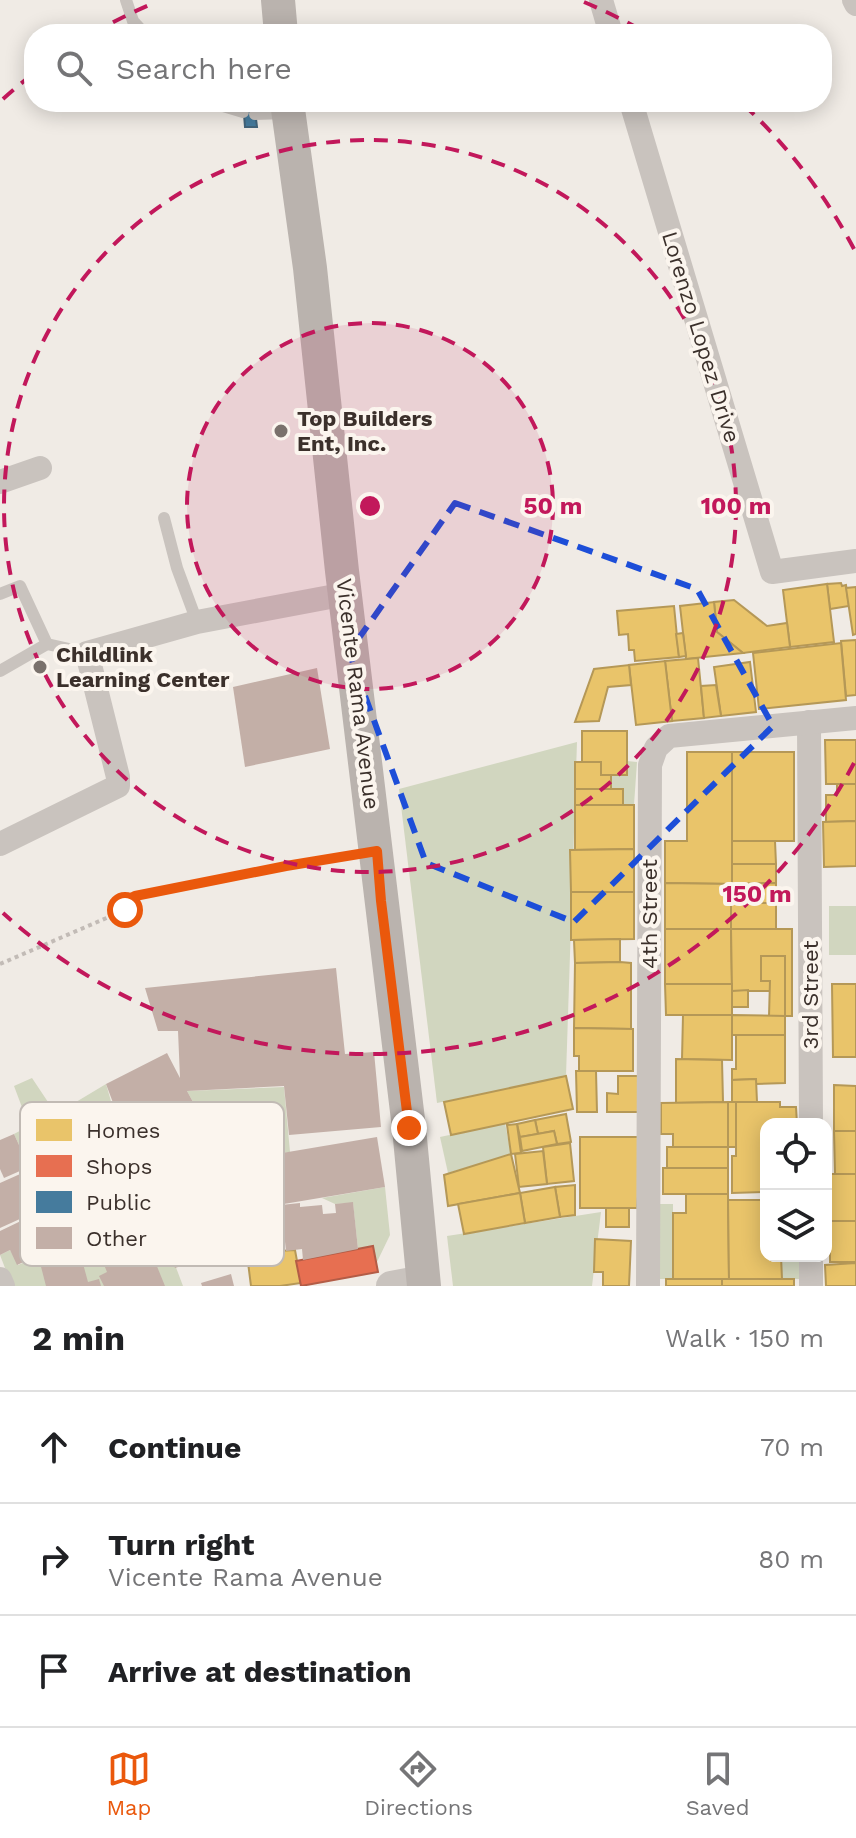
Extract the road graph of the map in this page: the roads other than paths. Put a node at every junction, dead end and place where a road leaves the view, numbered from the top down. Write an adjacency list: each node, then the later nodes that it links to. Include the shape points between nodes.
1 (126, 0): 4 (lane)
2 (278, 0): 5 (main road)
3 (601, 0): 6 (street)
4 (136, 24)
5 (280, 24)
6 (608, 24)
7 (269, 112): 14 (main road, Vicente Rama Avenue, via 310,268)
8 (634, 112): 12 (street, Lorenzo Lopez Drive, via 772,572)
9 (40, 468): 10 (street)
10 (0, 482)
11 (164, 518): 15 (lane)
12 (856, 561)
13 (0, 594): 16 (lane, via 20,586)
14 (346, 594): 15 (street); 25 (main road, Vicente Rama Avenue, via 409,1128)
15 (197, 622): 17 (street)
16 (47, 644): 17 (lane); 18 (lane)
17 (87, 653): 21 (street, via 118,786)
18 (0, 671)
19 (856, 718): 20 (street, 4th Street)
20 (809, 722): 22 (street, 3rd Street); 27 (street, 4th Street, via 669,736 656,748 650,765)
21 (0, 844)
22 (811, 1118)
23 (811, 1262): 28 (street)
24 (0, 1279): 26 (street)
25 (413, 1284)
26 (3, 1286)
27 (648, 1286)
28 (811, 1286)

